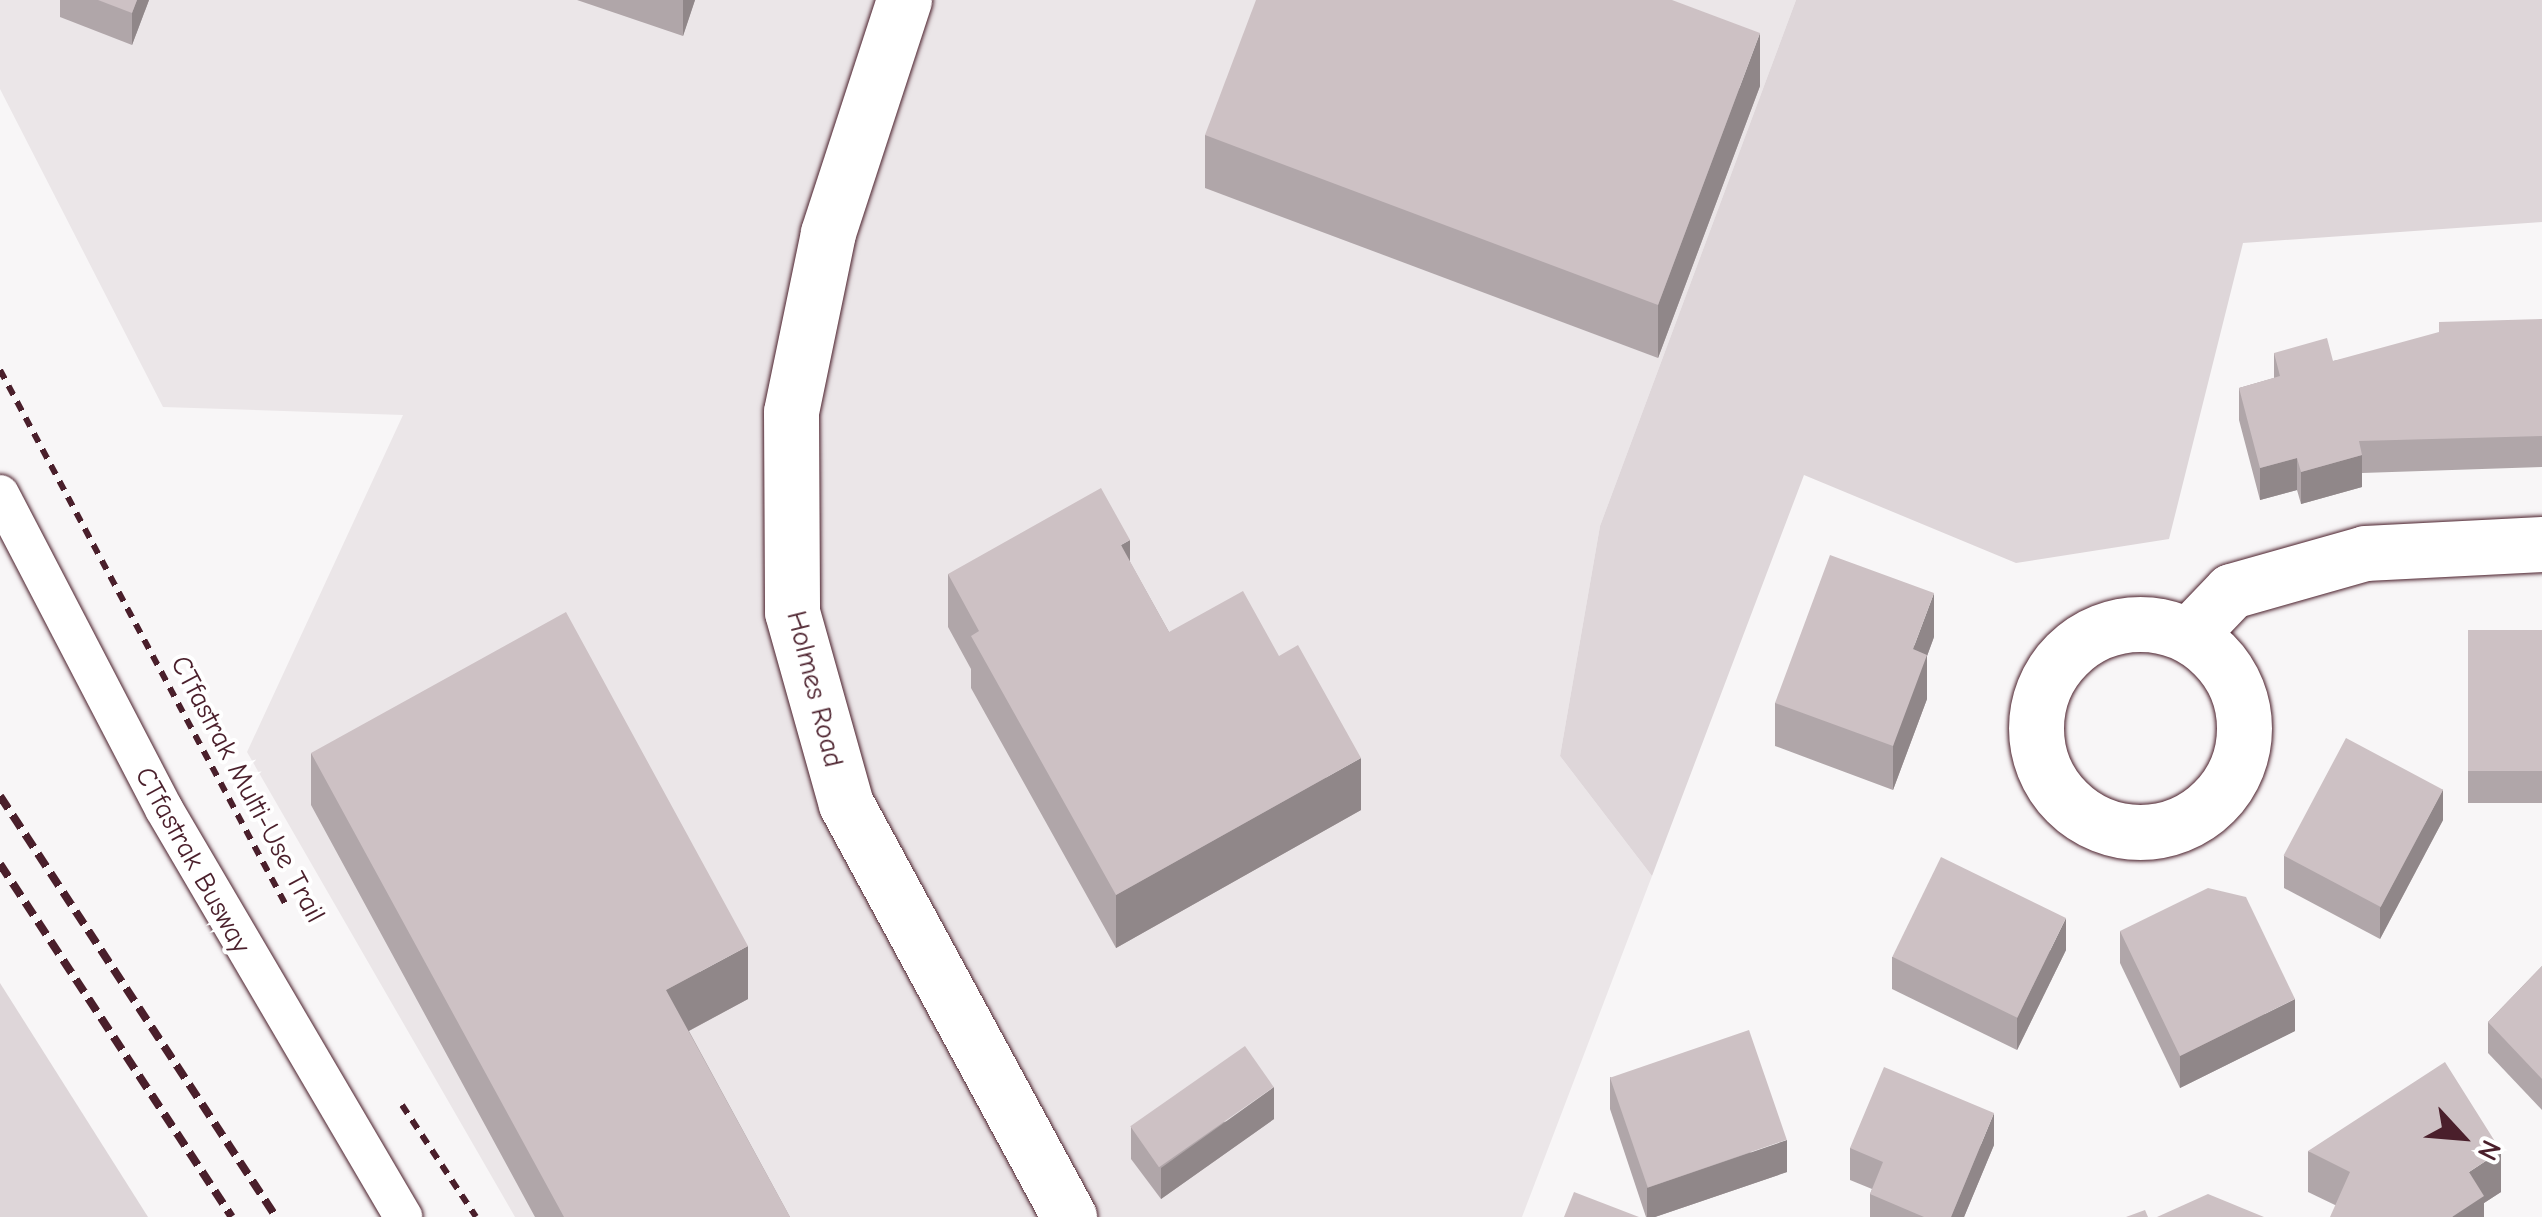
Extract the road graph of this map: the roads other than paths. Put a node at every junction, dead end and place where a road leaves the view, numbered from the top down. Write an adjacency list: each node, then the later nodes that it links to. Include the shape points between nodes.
1 (904, 0): 6 (street, Holmes Road, via 828,233 791,412 792,612 846,804)
2 (0, 494): 5 (lane, CTfastrak Busway, via 172,824)
3 (2542, 544): 4 (street, via 2365,553 2230,591)
4 (2190, 635)
5 (403, 1217)
6 (1070, 1217)

